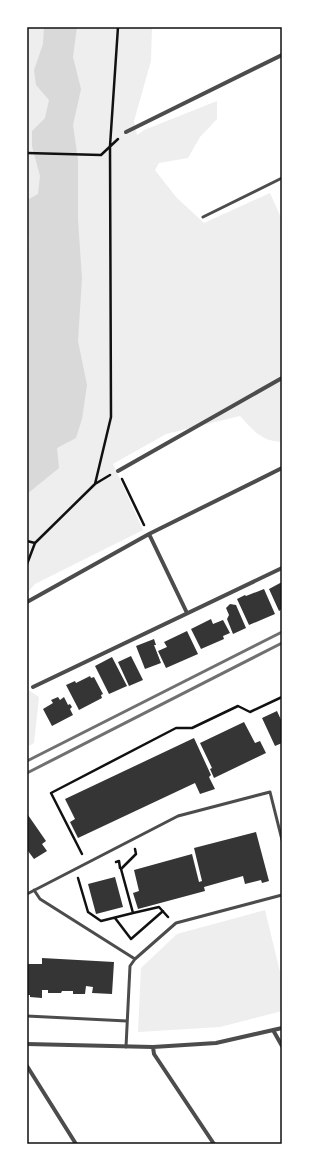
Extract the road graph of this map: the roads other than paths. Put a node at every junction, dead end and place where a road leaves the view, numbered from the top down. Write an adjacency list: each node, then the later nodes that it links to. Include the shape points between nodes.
1 (282, 55): 2 (street)
2 (126, 132)
3 (282, 178): 4 (lane)
4 (203, 217)
5 (282, 378): 7 (street)
6 (282, 468): 8 (street)
7 (118, 471)
8 (149, 534): 10 (street); 11 (street)
9 (282, 568): 11 (street)
10 (27, 602)
11 (187, 613): 12 (street)
12 (33, 687)
13 (282, 840): 14 (lane, via 270,792 178,816)
14 (34, 890): 15 (lane); 17 (lane, via 40,899)
15 (27, 894)
16 (282, 895): 17 (lane, via 174,924)
17 (135, 959): 19 (lane, via 130,966)
18 (27, 1016): 19 (lane)
19 (126, 1021): 24 (lane)
20 (282, 1028): 21 (street)
21 (273, 1030): 23 (street); 25 (street, via 216,1043)
22 (27, 1044): 24 (street)
23 (282, 1046)
24 (126, 1047): 25 (street)
25 (153, 1047): 28 (street, via 154,1054)
26 (27, 1066): 27 (street)
27 (76, 1144)
28 (214, 1144)

